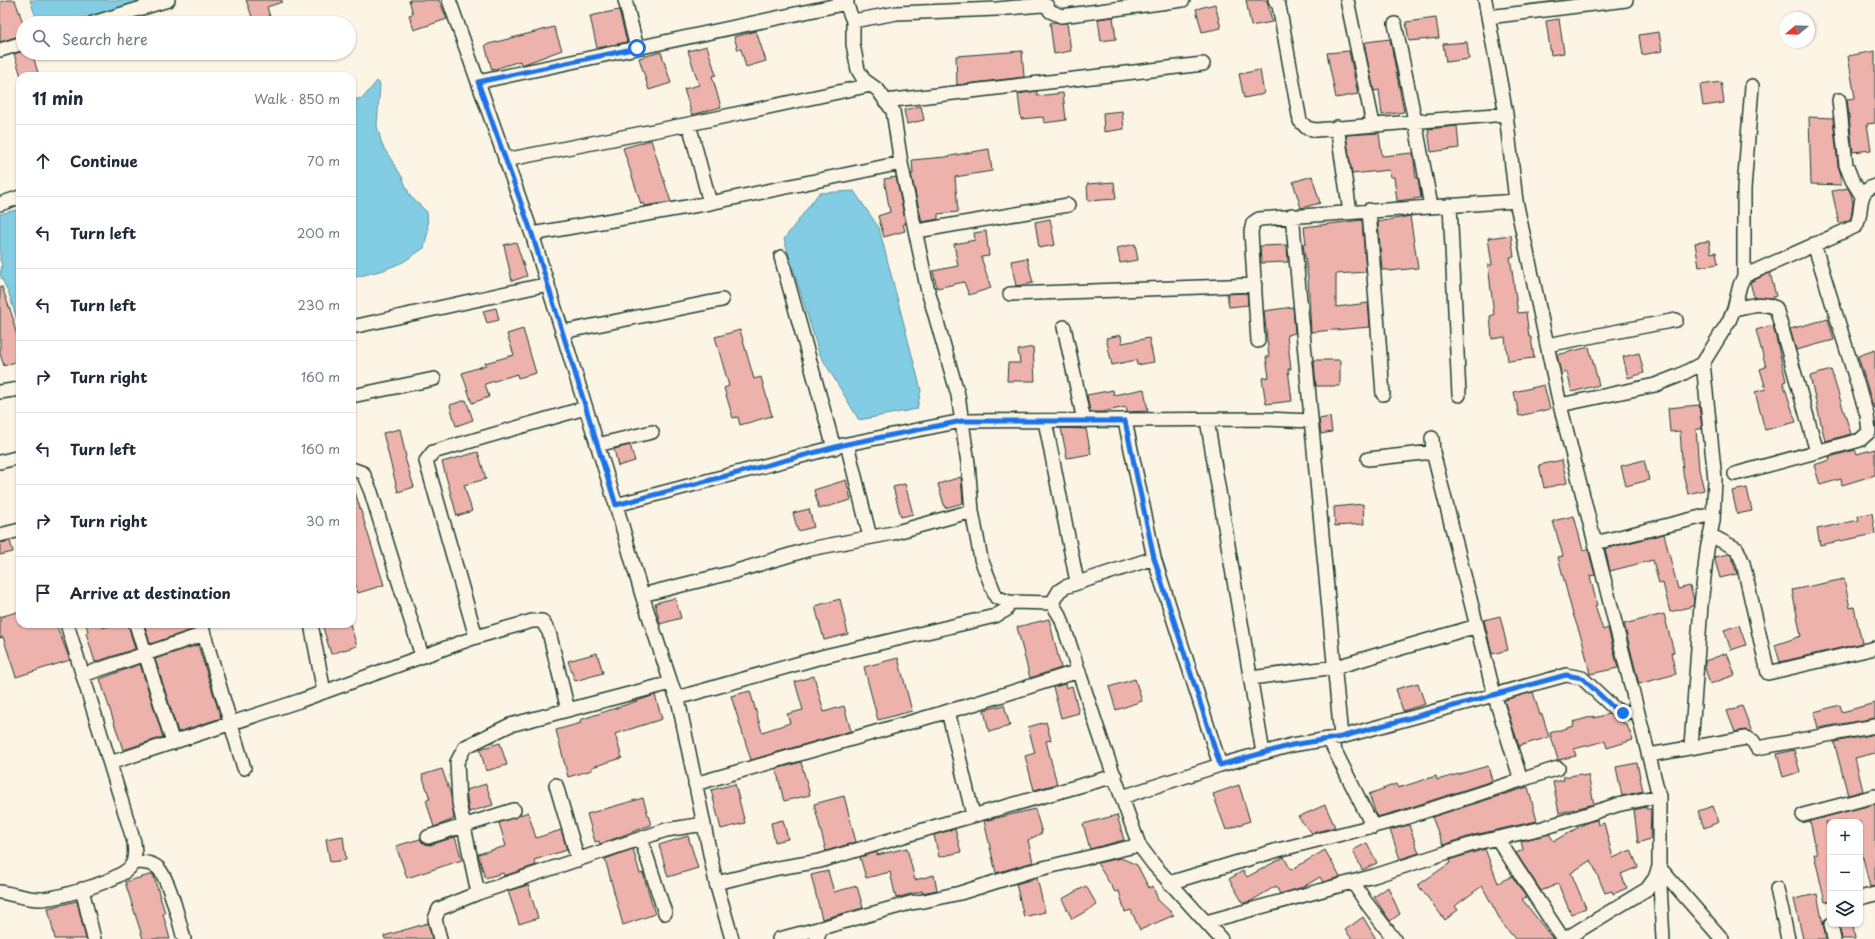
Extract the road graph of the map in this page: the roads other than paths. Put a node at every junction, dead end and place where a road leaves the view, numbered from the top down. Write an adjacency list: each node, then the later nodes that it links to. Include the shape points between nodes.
1 (168, 0): 11 (street)
2 (449, 0): 19 (street)
3 (625, 0): 16 (street)
4 (1183, 0): 10 (street, via 1061,16 1050,11 1048,6)
5 (1275, 0): 28 (street, via 1279,6 1300,121 1307,128 1316,130)
6 (1347, 0): 27 (street)
7 (1485, 0): 12 (street)
8 (1626, 0): 12 (street)
9 (847, 2): 13 (street); 16 (street)
10 (1041, 2): 13 (street, via 997,9 897,14)
11 (116, 16)
12 (1488, 17): 24 (street)
13 (853, 21): 20 (street, via 853,44 858,70)
14 (1395, 24): 25 (street)
15 (16, 45): 17 (street)
16 (637, 48): 19 (street)
17 (0, 50)
18 (1203, 64): 23 (street)
19 (478, 82): 29 (street)
20 (870, 85): 23 (street, via 878,90); 26 (street)
21 (1752, 86): 47 (street, via 1744,190)
22 (1839, 100): 32 (street, via 1846,165)
23 (886, 101): 30 (street, via 893,111)
24 (1506, 114): 25 (street); 34 (street)
25 (1415, 121): 27 (street); 39 (street)
26 (689, 124): 29 (street); 35 (street)
27 (1373, 124): 28 (street)
28 (1337, 127): 41 (street)
29 (505, 160): 44 (street)
30 (901, 164): 35 (street); 43 (street)
31 (1875, 186): 32 (street)
32 (1862, 196): 45 (street, via 1860,220 1856,226)
33 (16, 198): 36 (street)
34 (1516, 201): 38 (street); 58 (street)
35 (710, 202): 44 (street)
36 (0, 204)
37 (1068, 205): 43 (street)
38 (1450, 205): 39 (street); 65 (street)
39 (1431, 206): 40 (street)
40 (1369, 210): 41 (street); 63 (street)
41 (1350, 212): 42 (street)
42 (1292, 215): 49 (street, via 1259,219 1253,223 1251,232); 73 (street)
43 (917, 231): 69 (street, via 927,287 958,395)
44 (532, 234): 48 (street)
45 (1814, 244): 47 (street); 80 (street, via 1869,424 1869,432 1860,440)
46 (781, 257): 78 (street)
47 (1744, 276): 52 (street)
48 (548, 284): 54 (street); 56 (street)
49 (1255, 286): 50 (street); 57 (street)
50 (1010, 294)
51 (722, 300): 56 (street)
52 (1734, 309): 59 (street, via 1729,322); 80 (street, via 1760,304 1776,308)
53 (1676, 320): 58 (street)
54 (356, 326)
55 (1064, 326): 71 (street)
56 (562, 332): 67 (street)
57 (1258, 341)
58 (1547, 345): 66 (street)
59 (1703, 363): 66 (street, via 1655,385); 88 (street, via 1715,479)
60 (434, 378): 64 (street)
61 (16, 390): 62 (street)
62 (0, 392)
63 (1382, 394)
64 (356, 395)
65 (1459, 395)
66 (1560, 405): 93 (street)
67 (585, 408): 77 (street); 104 (street, via 433,452 426,461)
68 (1207, 420): 72 (street); 73 (street); 111 (street)
69 (962, 421): 70 (street); 76 (street); 87 (street)
70 (1045, 421): 71 (street); 95 (street)
71 (1084, 421): 72 (street)
72 (1125, 421): 94 (street)
73 (1311, 421): 108 (street)
74 (652, 432): 77 (street)
75 (1432, 438): 79 (street)
76 (847, 444): 78 (street); 92 (street)
77 (597, 445): 86 (street)
78 (834, 448): 86 (street)
79 (1433, 452): 82 (street); 99 (street)
80 (1817, 452): 85 (street)
81 (16, 458): 83 (street)
82 (1368, 459)
83 (0, 462)
84 (356, 471): 107 (street, via 362,473 371,492)
85 (1735, 474)
86 (616, 505): 96 (street)
87 (972, 511): 92 (street); 97 (street, via 981,559 991,588 996,597)
88 (1713, 514): 91 (street); 93 (street)
89 (16, 531): 90 (street)
90 (0, 535)
91 (1710, 535): 105 (street, via 1737,549 1743,563 1768,674); 123 (street, via 1701,605)
92 (870, 537): 96 (street, via 810,549 730,573)
93 (1595, 543): 117 (street)
94 (1154, 558): 95 (street); 127 (street)
95 (1077, 582): 98 (street, via 1059,591)
96 (642, 595): 112 (street)
97 (1010, 602): 98 (street); 115 (street, via 1006,610 995,616 826,656)
98 (1052, 603): 109 (street, via 1061,618)
99 (1477, 626): 108 (street); 114 (street)
100 (68, 628): 110 (street)
101 (137, 628): 106 (street)
102 (312, 628): 113 (street)
103 (203, 629): 106 (street); 119 (street)
104 (476, 638): 107 (street); 116 (street, via 532,621 542,622 549,632)
105 (1875, 648)
106 (146, 654): 110 (street); 122 (street)
107 (422, 656): 113 (street)
108 (1336, 667): 111 (street); 121 (street)
109 (1079, 671): 118 (street); 130 (street)
110 (83, 675): 126 (street)
111 (1251, 678): 124 (street)
112 (671, 684): 115 (street); 116 (street)
113 (324, 692): 119 (street)
114 (1494, 694): 117 (street, via 1566,675 1582,678 1615,709 1623,713); 121 (street); 131 (street)
115 (677, 698): 132 (street)
116 (568, 710): 141 (street, via 510,726 465,747 457,762 459,803)
117 (1637, 710): 125 (street)
118 (948, 711): 132 (street); 138 (street)
119 (232, 724): 122 (street); 128 (street)
120 (1875, 726): 123 (street, via 1757,748 1746,738)
121 (1335, 738): 124 (street); 142 (street)
122 (173, 743): 126 (street)
123 (1691, 747): 125 (street)
124 (1263, 753): 127 (street)
125 (1649, 755): 134 (street)
126 (110, 763): 148 (street, via 134,842)
127 (1220, 765): 136 (street)
128 (244, 768)
129 (1558, 768): 131 (street)
130 (1115, 776): 136 (street); 138 (street)
131 (1521, 780): 142 (street)
132 (695, 784): 140 (street)
133 (556, 785): 147 (street)
134 (1659, 796): 144 (street, via 1617,805 1544,828); 149 (street)
135 (1875, 796): 139 (street)
136 (1122, 797): 146 (street)
137 (514, 810): 141 (street)
138 (973, 815): 152 (street, via 820,861)
139 (1803, 815)
140 (704, 824): 145 (street, via 666,830); 152 (street)
141 (464, 826): 143 (street); 156 (street)
142 (1373, 826): 150 (street, via 1278,850)
143 (428, 836)
144 (1497, 838): 151 (street); 170 (street)
145 (641, 839): 147 (street); 159 (street)
146 (1139, 845): 150 (street); 162 (street, via 1027,872 960,893 910,903)
147 (578, 860): 156 (street)
148 (134, 862): 154 (street, via 124,872); 164 (street, via 158,867 166,882)
149 (1659, 867): 170 (street, via 1647,889); 171 (street); 172 (street)
150 (1169, 882): 160 (street)
151 (1353, 882): 160 (street); 169 (street)
152 (716, 883): 166 (street)
153 (1777, 888): 173 (street)
154 (82, 889): 155 (street, via 38,899); 163 (street)
155 (0, 892)
156 (478, 893): 165 (street, via 439,909 435,919)
157 (1875, 894): 158 (street)
158 (1863, 897)
159 (665, 912)
160 (1206, 922): 168 (street)
161 (1832, 927): 174 (street)
162 (819, 934): 167 (street)
163 (94, 939)
164 (184, 939)
165 (440, 939)
166 (732, 939)
167 (779, 939)
168 (1221, 939)
169 (1394, 939)
170 (1564, 939)
171 (1663, 939)
172 (1722, 939)
173 (1788, 939)
174 (1834, 939)

